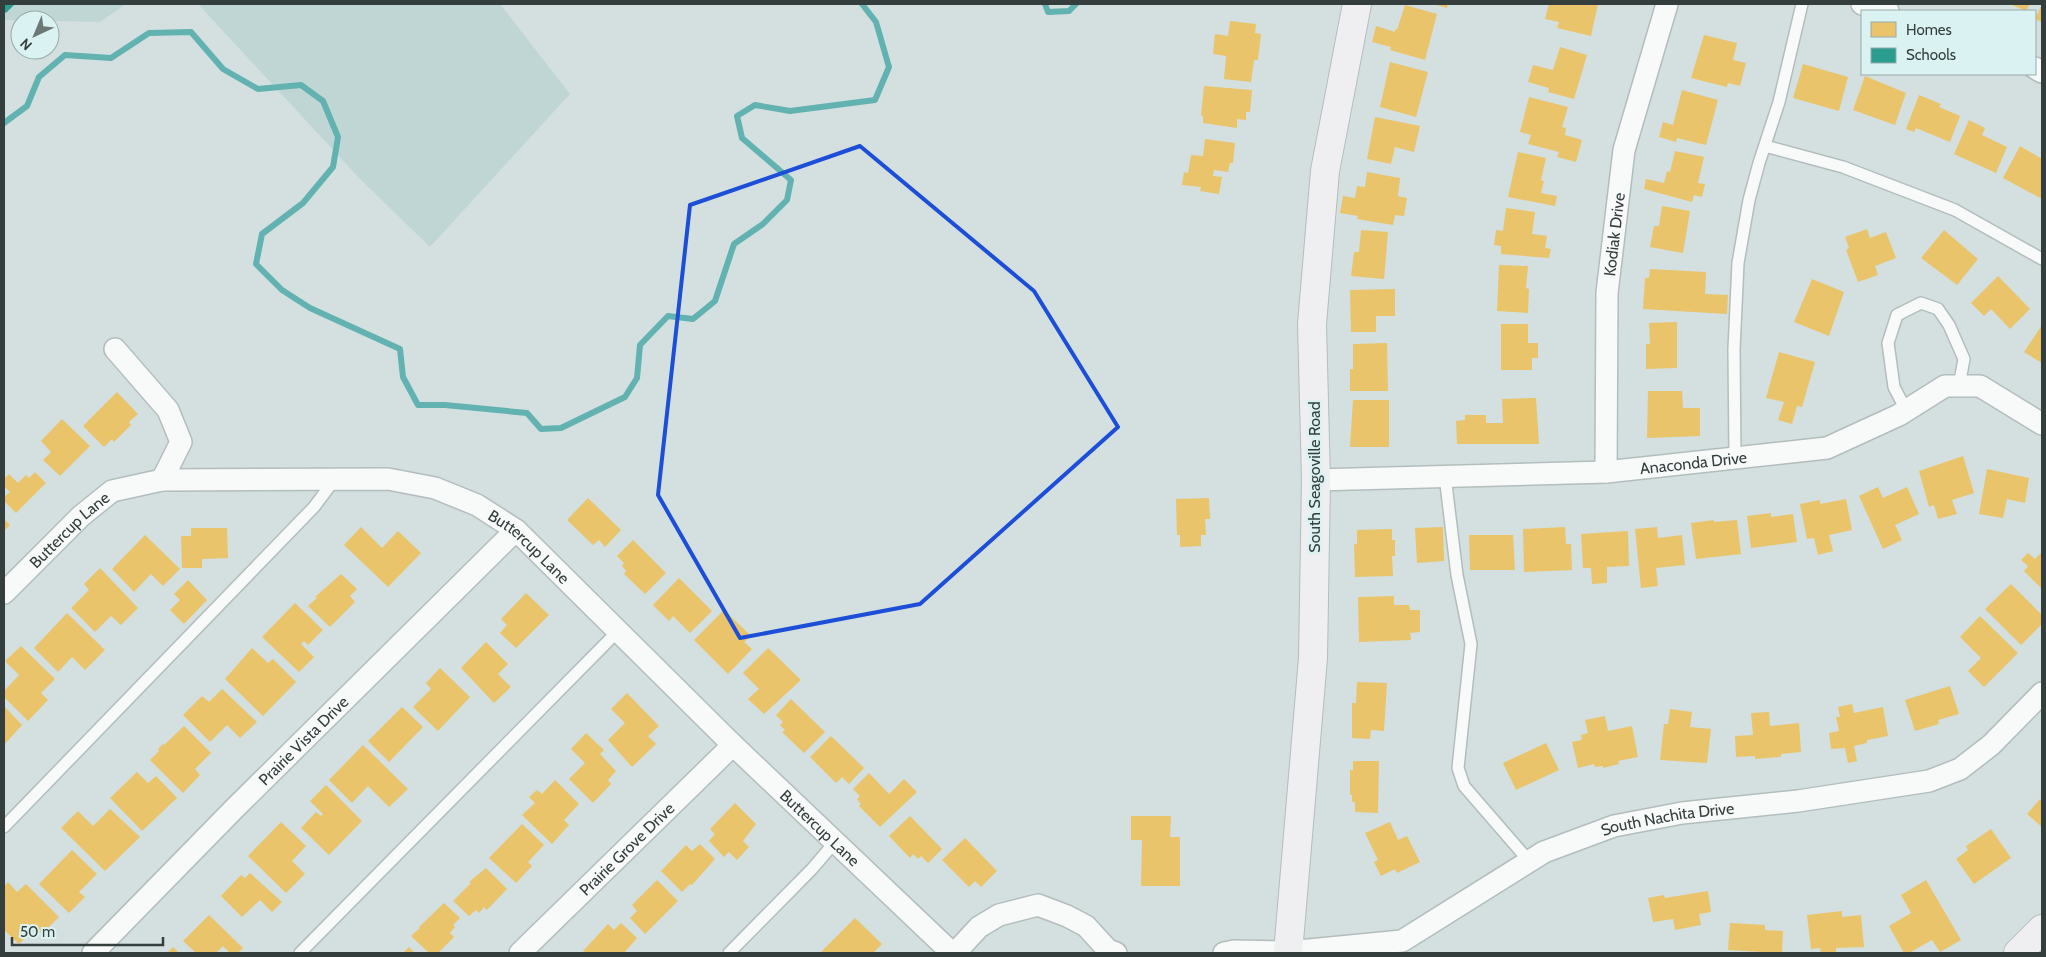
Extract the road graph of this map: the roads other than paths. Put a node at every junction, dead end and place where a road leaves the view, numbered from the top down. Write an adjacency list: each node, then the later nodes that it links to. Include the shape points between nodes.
1 (1357, 4): 17 (street, South Seagoville Road, via 1325,171 1312,324)
2 (1667, 4): 13 (street, Kodiak Drive, via 1624,150 1607,293)
3 (1802, 4): 6 (lane, via 1779,102)
4 (1862, 4): 5 (street)
5 (1884, 10)
6 (1764, 146): 7 (lane, via 1843,167 1955,210); 12 (lane, via 1750,200 1735,294)
7 (2042, 259)
8 (115, 349): 15 (street, via 168,410 181,442)
9 (1959, 386): 10 (street, Anaconda Drive, via 1945,386); 10 (lane, via 1964,359 1949,325 1938,309 1921,303 1897,315 1888,343 1894,387); 11 (street, Anaconda Drive, via 1980,386)
10 (1906, 410): 12 (street, Anaconda Drive, via 1827,448)
11 (2042, 424)
12 (1735, 458): 13 (street, Anaconda Drive)
13 (1606, 472): 14 (street, Anaconda Drive)
14 (1445, 476): 17 (street, Anaconda Drive); 25 (lane, via 1457,575 1471,644 1458,768 1464,786)
15 (162, 480): 16 (street, Buttercup Lane); 19 (street, Buttercup Lane, via 112,491 81,516)
16 (335, 480): 18 (street, Buttercup Lane, via 388,480 435,488 477,505); 23 (lane, via 314,506)
17 (1316, 480): 34 (street, South Seagoville Road, via 1313,658)
18 (516, 530): 20 (street, Buttercup Lane); 27 (street, Prairie Vista Drive)
19 (4, 593)
20 (618, 631): 22 (street, Buttercup Lane); 28 (lane)
21 (2042, 693): 25 (street, South Nachita Drive, via 1991,745 1960,769 1929,781 1798,801 1682,812 1614,826 1544,852)
22 (733, 745): 24 (street, Buttercup Lane); 29 (street, Prairie Grove Drive)
23 (4, 827)
24 (835, 842): 30 (lane); 31 (street, Buttercup Lane)
25 (1529, 861): 34 (street, South Nachita Drive, via 1402,941)
26 (2042, 929): 35 (street)
27 (93, 953)
28 (300, 953)
29 (520, 953)
30 (729, 953)
31 (953, 953): 32 (street, via 979,928 999,915 1038,906 1086,926 1108,950)
32 (1116, 953)
33 (1224, 953): 34 (street, South Nachita Drive)
34 (1288, 953)
35 (2018, 953)

